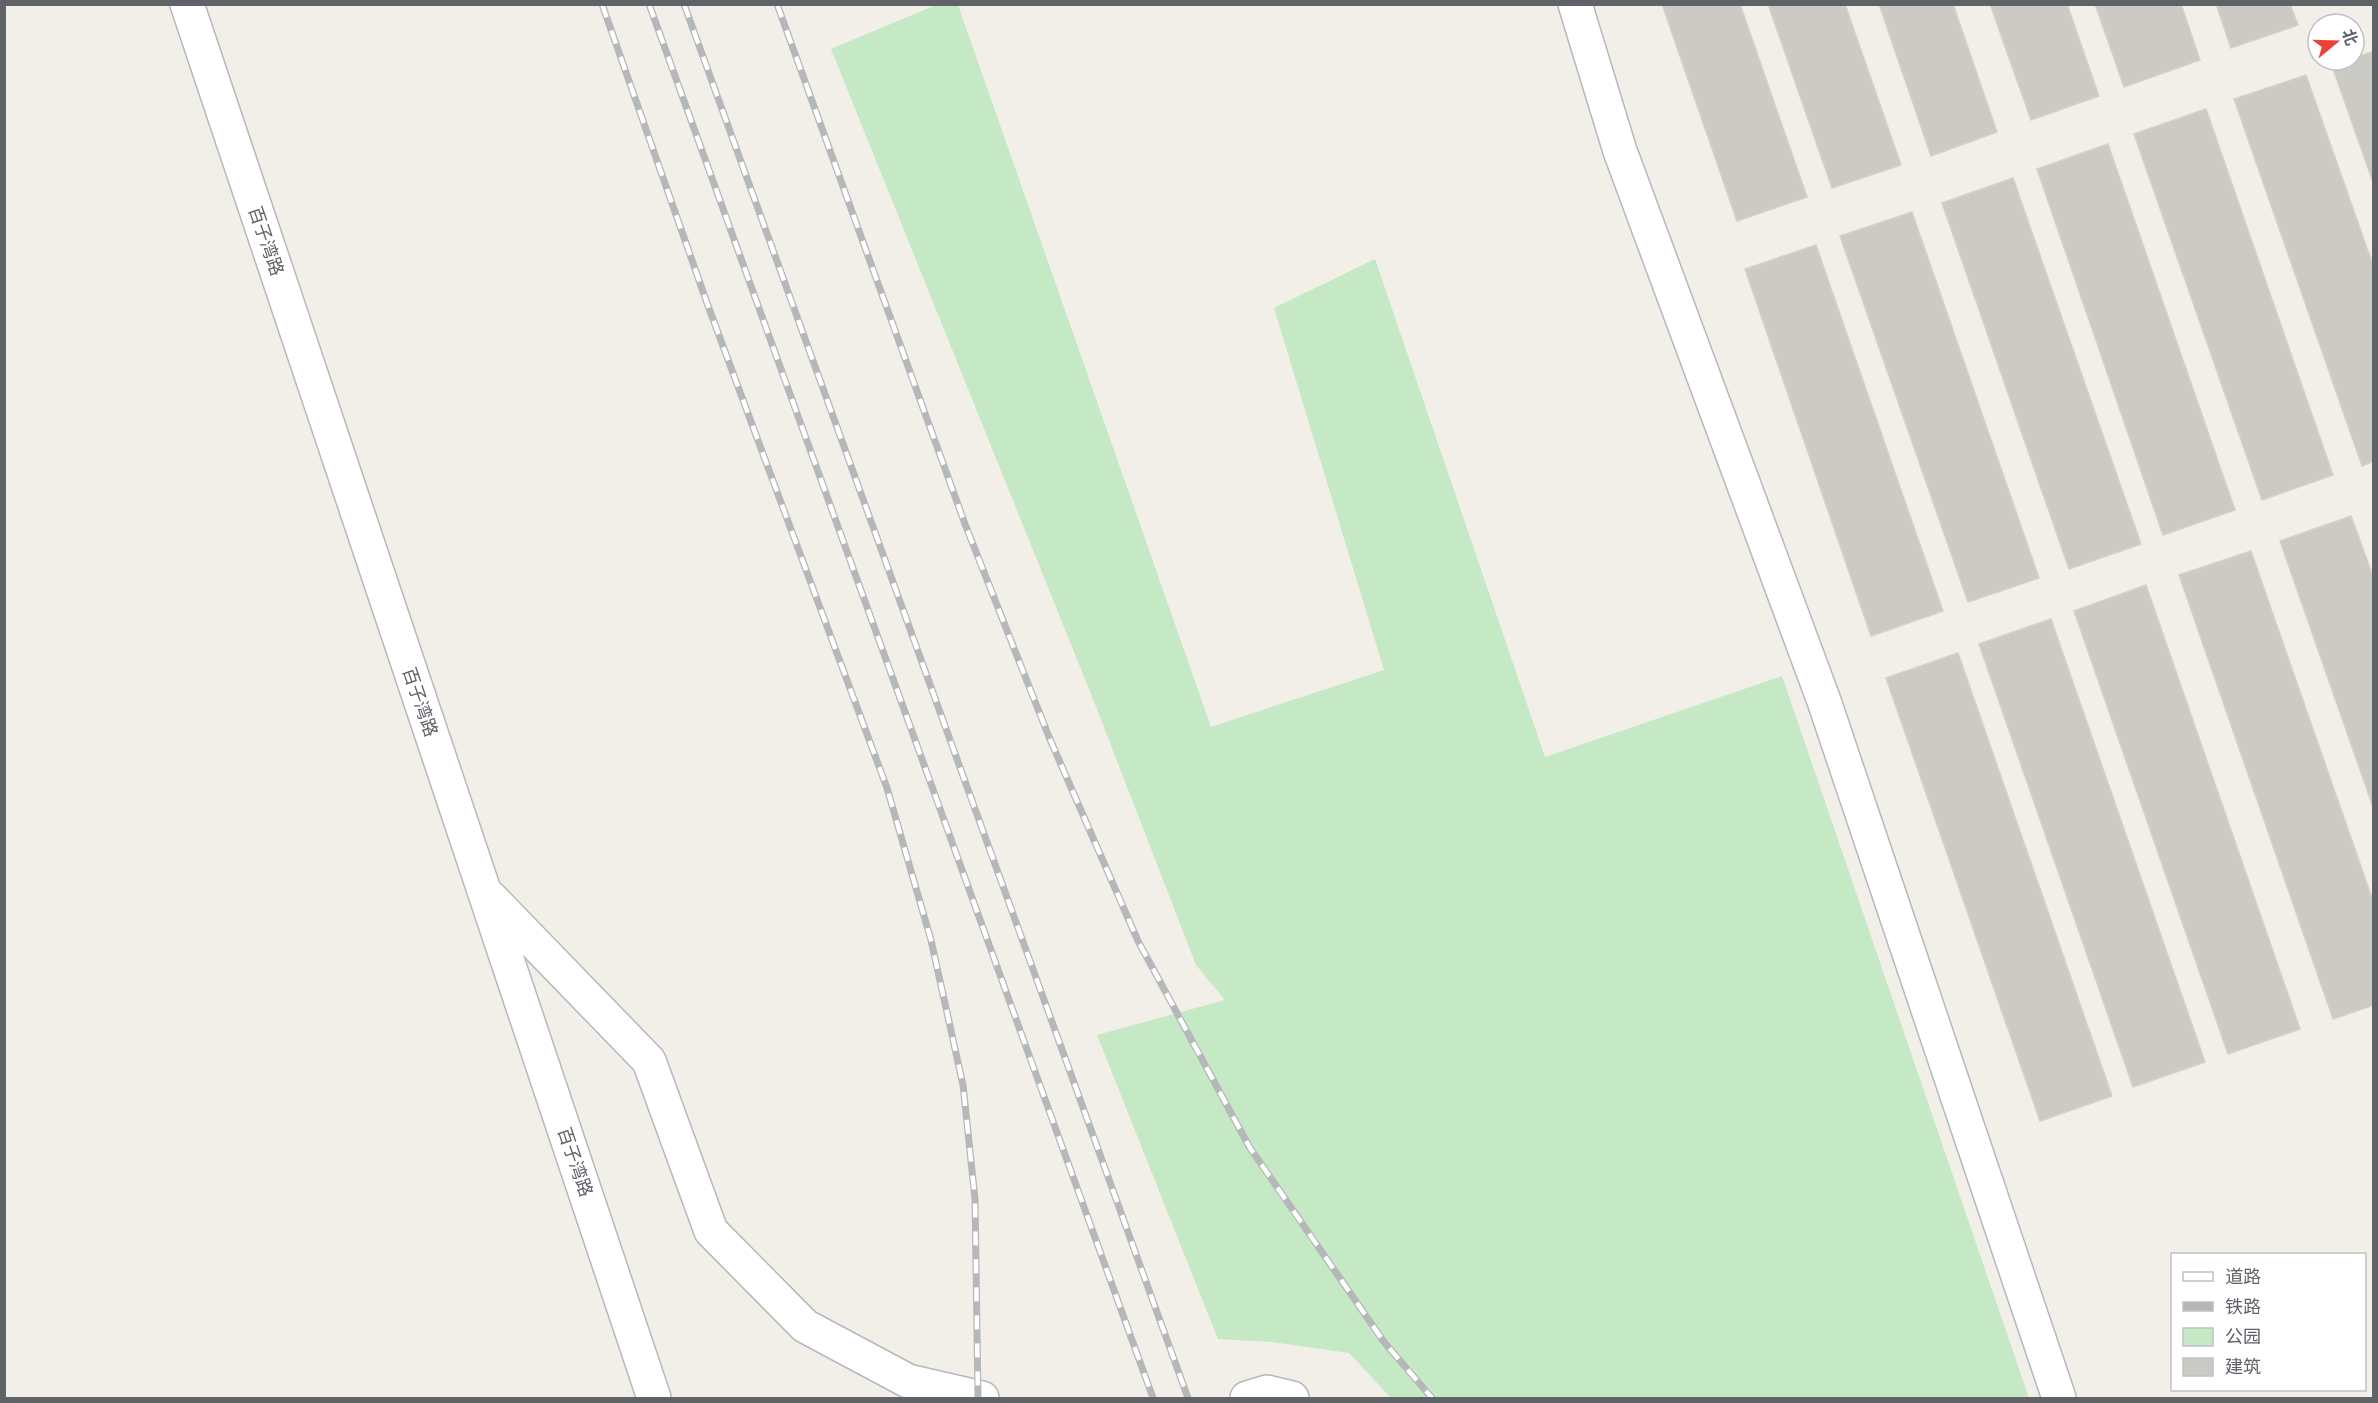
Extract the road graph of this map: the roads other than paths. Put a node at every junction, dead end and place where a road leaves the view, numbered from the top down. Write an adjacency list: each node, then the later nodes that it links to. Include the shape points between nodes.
1 (187, 4): 3 (street, 百子湾路)
2 (1575, 4): 8 (street, via 1620,151 1824,701)
3 (483, 890): 4 (street, 百子湾路); 5 (street, via 649,1061 711,1231 805,1326 908,1381)
4 (654, 1398)
5 (982, 1398)
6 (1247, 1398): 7 (street, via 1267,1392)
7 (1292, 1398)
8 (2059, 1398)

